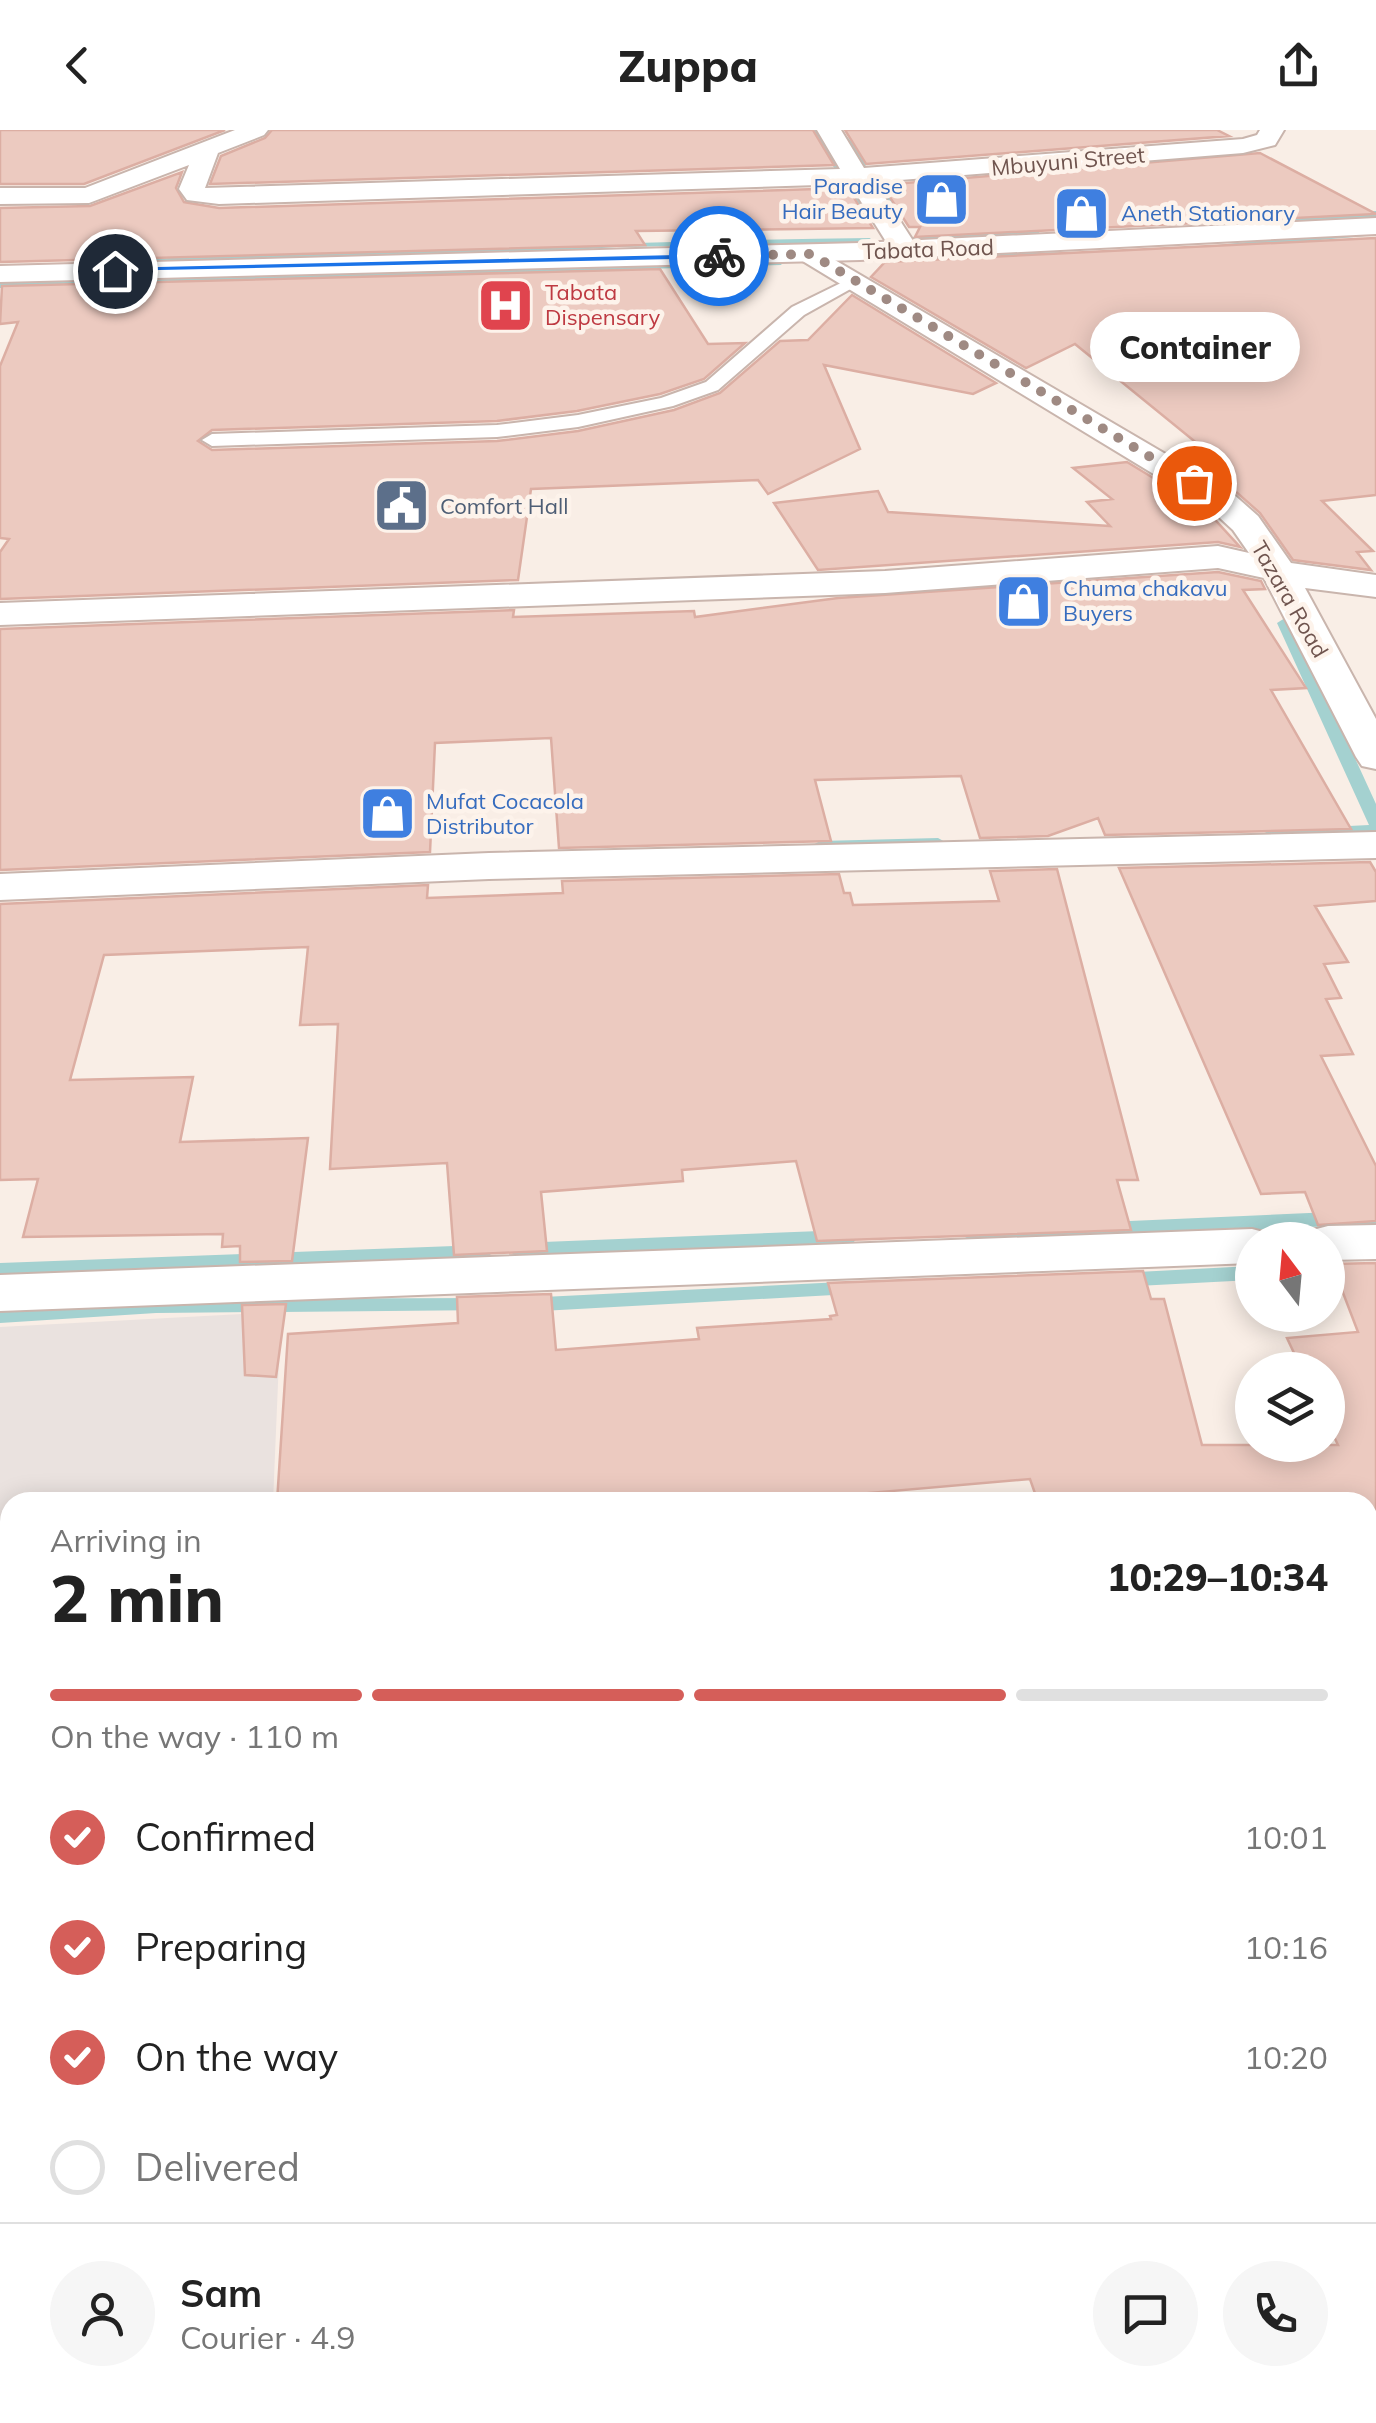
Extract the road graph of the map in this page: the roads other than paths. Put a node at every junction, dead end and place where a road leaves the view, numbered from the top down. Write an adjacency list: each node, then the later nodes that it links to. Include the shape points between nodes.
1 (256, 130): 4 (street)
2 (829, 130): 5 (street)
3 (1272, 130): 5 (street, Mbuyuni Street, via 1267,140 1243,146)
4 (206, 152): 5 (street, Mbuyuni Street, via 192,189 196,195); 6 (street, via 89,195)
5 (856, 176): 8 (street)
6 (0, 196)
7 (1376, 226): 8 (street, Tabata Road)
8 (905, 250): 9 (street, Tabata Road)
9 (811, 254): 10 (street, Tabata Road); 11 (street, Tazara Road)
10 (0, 274)
11 (855, 282): 12 (lane, via 798,311 712,386 666,402 497,431); 13 (street, Tazara Road, via 1220,500 1246,522)
12 (212, 440)
13 (1278, 570): 14 (street); 15 (street, via 1218,557 1156,559 885,582); 16 (street, Tazara Road)
14 (1376, 586)
15 (0, 614)
16 (1376, 756)
17 (1376, 846): 18 (street, via 489,866)
18 (0, 887)
19 (1376, 1242): 20 (street)
20 (1345, 1243)
21 (1235, 1247): 22 (street)
22 (0, 1294)

